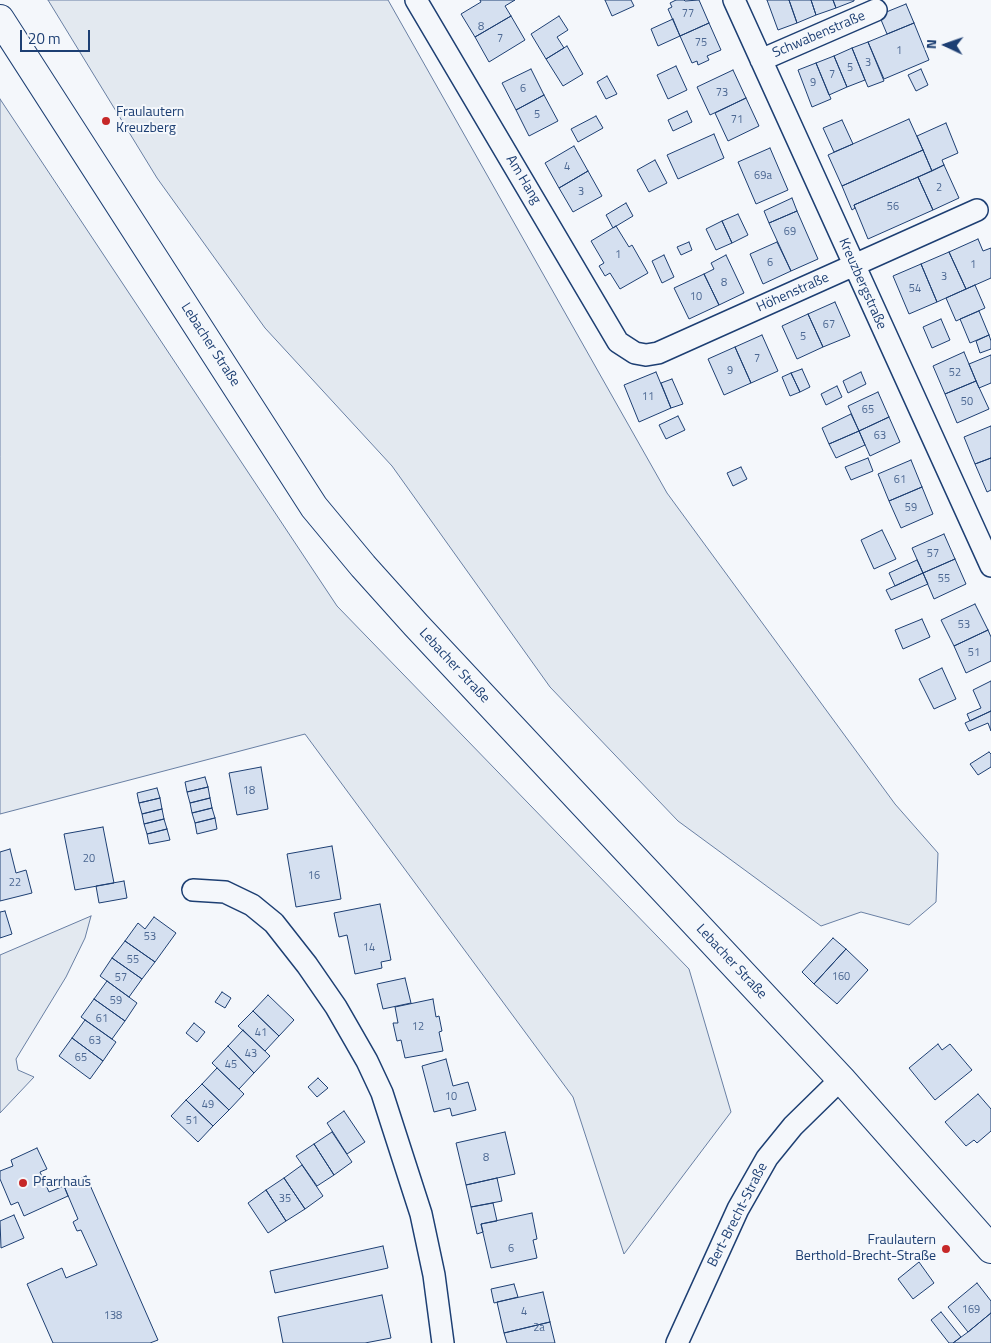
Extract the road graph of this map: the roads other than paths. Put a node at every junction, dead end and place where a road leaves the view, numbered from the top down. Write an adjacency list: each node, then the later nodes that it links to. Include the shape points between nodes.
1 (416, 0): 8 (street, Am Hang, via 618,342)
2 (734, 0): 5 (street, Kreuzbergstraße)
3 (876, 10): 5 (street, Schwabenstraße)
4 (0, 19): 11 (main road, Lebacher Straße, via 314,507 416,625)
5 (761, 60): 7 (street, Kreuzbergstraße)
6 (977, 210): 7 (street, Höhenstraße)
7 (854, 266): 8 (street, Höhenstraße, via 658,353); 9 (street, Kreuzbergstraße)
8 (635, 353)
9 (991, 566)
10 (193, 890): 13 (street, via 225,892 252,905 274,923 308,965 367,1061 382,1093 421,1214)
11 (841, 1079): 12 (main road, Lebacher Straße); 14 (street, Bert-Brecht-Straße, via 793,1126 767,1158 738,1209)
12 (991, 1249)
13 (443, 1343)
14 (677, 1343)

